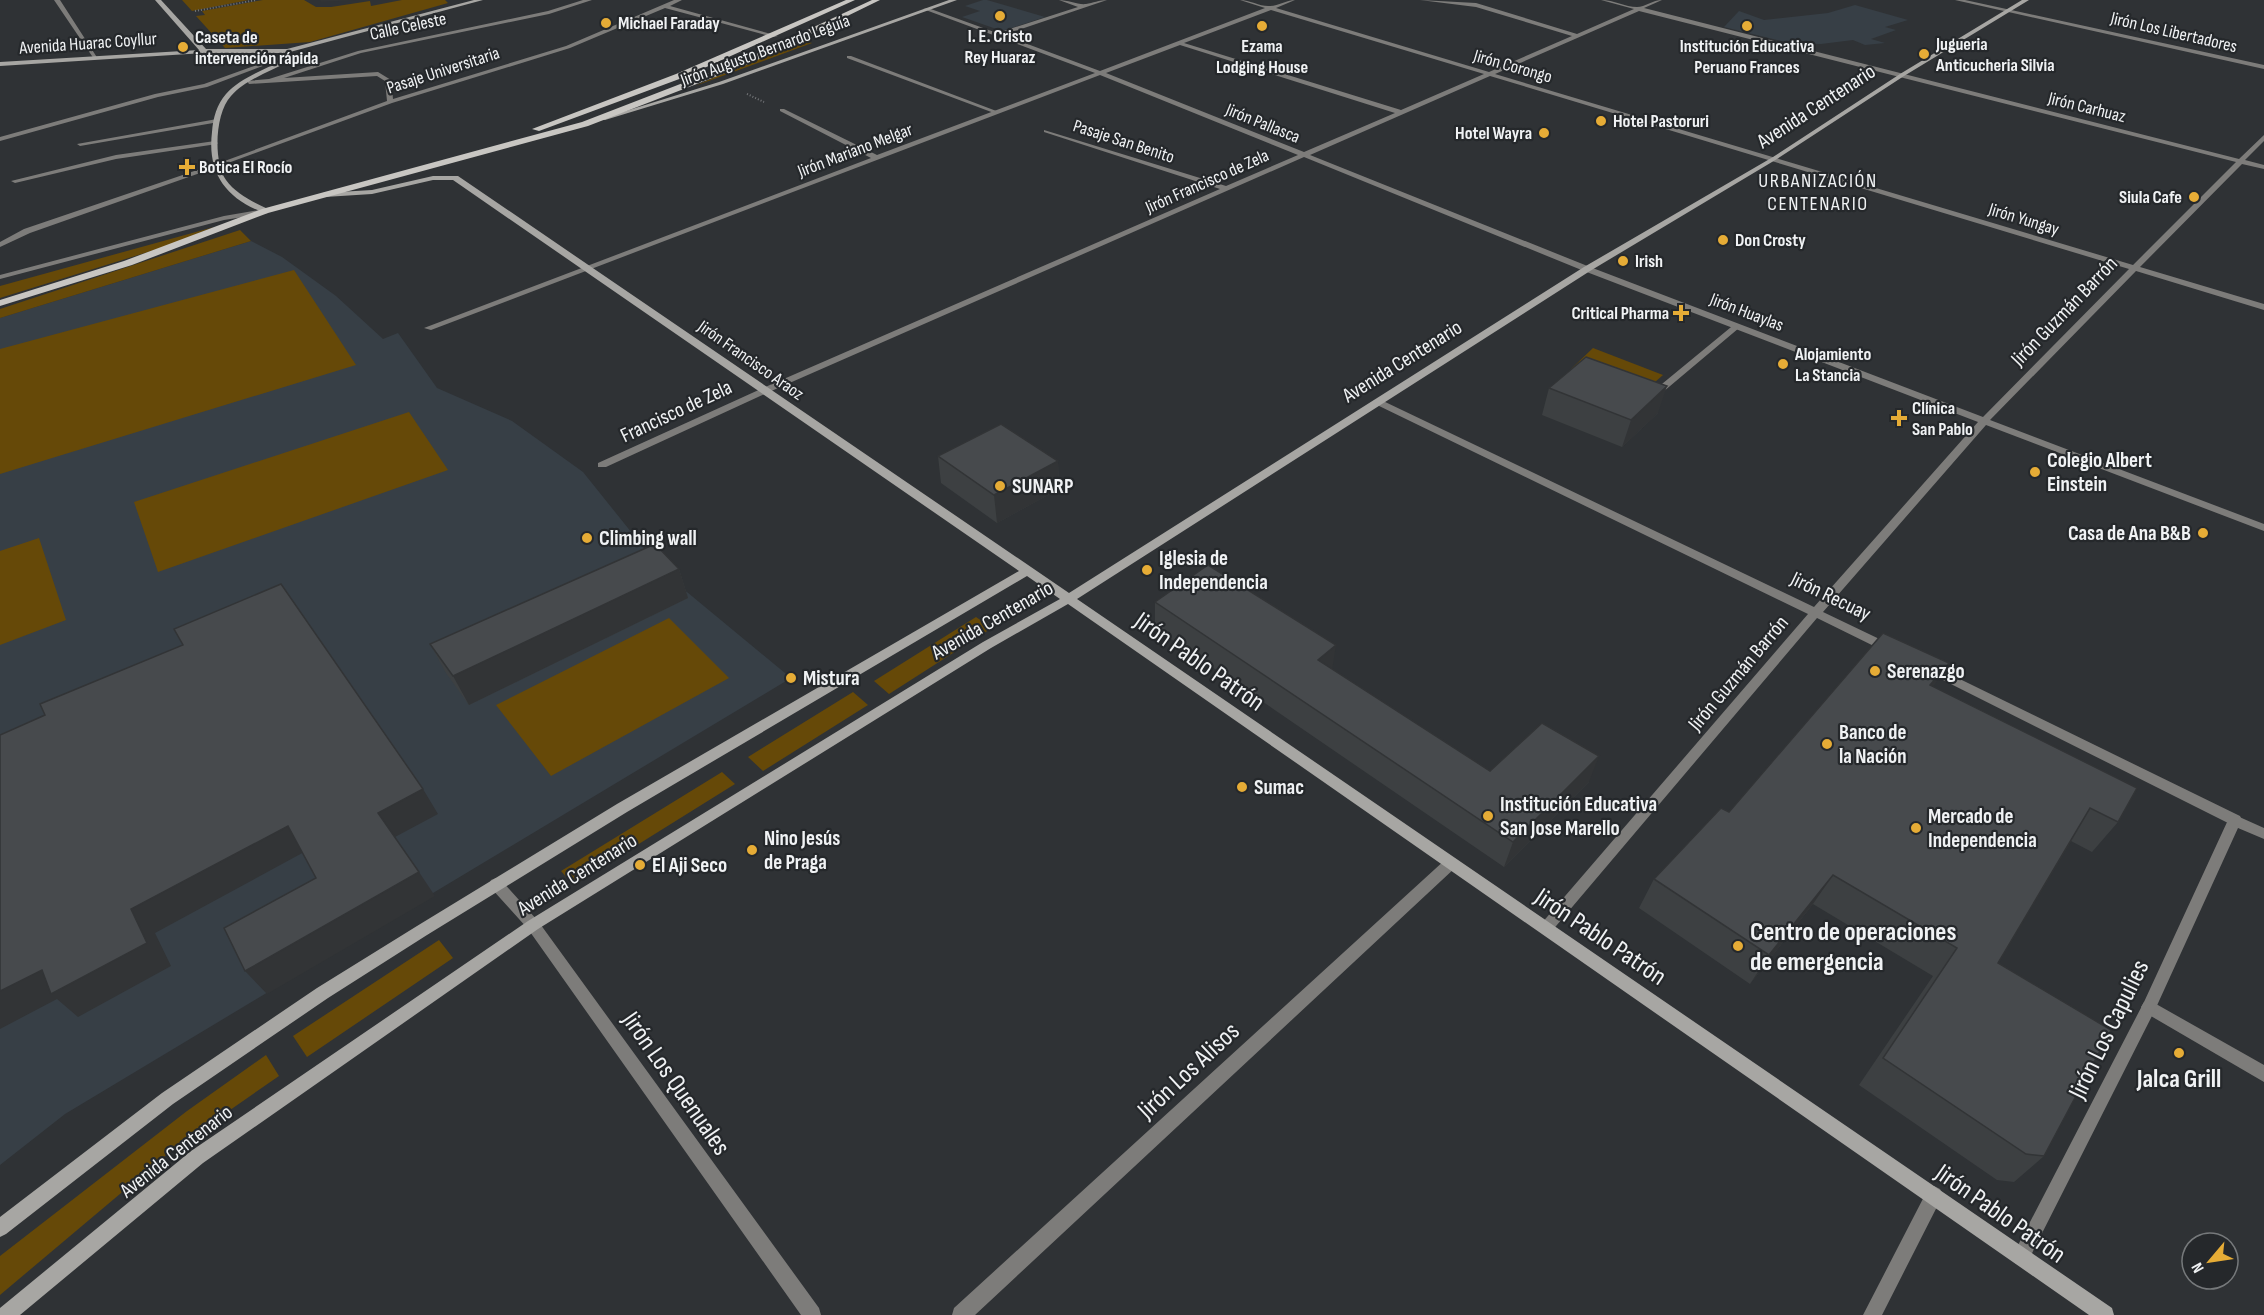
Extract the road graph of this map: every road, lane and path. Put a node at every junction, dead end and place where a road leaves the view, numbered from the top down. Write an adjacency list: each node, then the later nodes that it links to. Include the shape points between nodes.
1 (57, 0): 33 (street)
2 (158, 0): 30 (main road)
3 (257, 0): 25 (path)
4 (480, 0): 31 (main road, Avenida Huarac Coyllur)
5 (589, 0): 39 (street, Calle Celeste, via 360,52)
6 (679, 0): 19 (street, Pasaje Universitaria)
7 (852, 0): 27 (main road)
8 (877, 0): 47 (main road, via 748,61)
9 (954, 0): 22 (main road, Jirón Augusto Bernardo Leguía)
10 (1062, 0): 20 (street)
11 (1104, 0): 20 (street)
12 (1243, 0): 21 (street, Jirón Corongo)
13 (1292, 0): 21 (street, Jirón Mariano Melgar)
14 (1424, 0): 28 (street, via 1476,5)
15 (1604, 0): 23 (street, Jirón Carhuaz)
16 (1659, 0): 23 (street, Jirón Francisco de Zela)
17 (1958, 0): 24 (street, Jirón Los Libertadores)
18 (2026, 0): 24 (main road, Avenida Centenario)
19 (665, 6): 27 (street); 42 (street, Pasaje Universitaria, via 568,46)
20 (1084, 7): 26 (street)
21 (1271, 8): 29 (street, Jirón Mariano Melgar); 37 (street, Jirón Corongo)
22 (926, 9): 26 (street, Jirón Pallasca); 41 (main road, Jirón Augusto Bernardo Leguía)
23 (1640, 9): 28 (street, Jirón Francisco de Zela); 38 (street, Jirón Carhuaz)
24 (2008, 10): 35 (street, Jirón Los Libertadores); 38 (main road, Avenida Centenario)
25 (189, 12)
26 (997, 35): 36 (street, Jirón Pallasca)
27 (775, 36): 53 (main road)
28 (1579, 36): 37 (street, Jirón Francisco de Zela)
29 (1182, 44): 36 (street, Jirón Mariano Melgar); 45 (street)
30 (204, 51): 31 (main road, Avenida Huarac Coyllur); 33 (main road, Avenida Huarac Coyllur)
31 (288, 55): 40 (main road); 50 (street, via 205,86 157,95)
32 (849, 57): 44 (street)
33 (96, 58): 34 (main road, Avenida Huarac Coyllur)
34 (0, 64)
35 (2264, 67)
36 (1101, 73): 44 (street, Jirón Mariano Melgar); 54 (street, Jirón Pallasca)
37 (1489, 75): 45 (street, Jirón Francisco de Zela); 56 (street, Jirón Corongo)
38 (1902, 75): 56 (main road, Avenida Centenario); 57 (street, Jirón Carhuaz)
39 (271, 81): 40 (street); 42 (street, via 378,74 388,80)
40 (249, 82): 46 (main road, via 228,95)
41 (721, 83): 43 (path); 47 (main road, Jirón Augusto Bernardo Leguía)
42 (390, 102): 58 (street, Pasaje Universitaria)
43 (782, 110): 55 (street)
44 (996, 112): 55 (street, Jirón Mariano Melgar)
45 (1402, 113): 54 (street, Jirón Francisco de Zela)
46 (217, 122): 51 (main road); 52 (street)
47 (585, 124): 53 (main road)
48 (1046, 131): 61 (street, Pasaje San Benito)
49 (2264, 137): 57 (street, Jirón Guzmán Barrón)
50 (0, 139)
51 (215, 143): 58 (main road); 60 (street, via 116,157)
52 (80, 144)
53 (492, 149): 62 (main road)
54 (1303, 156): 61 (street, Jirón Francisco de Zela); 67 (street, Jirón Pallasca)
55 (877, 158): 65 (street, Jirón Mariano Melgar)
56 (1775, 158): 66 (street, Jirón Yungay); 67 (main road, Avenida Centenario)
57 (2239, 161): 59 (street, Jirón Carhuaz); 66 (street, Jirón Guzmán Barrón)
58 (215, 166): 63 (main road, via 222,181 239,197); 64 (street, Pasaje Universitaria, via 27,231)
59 (2264, 167)
60 (15, 181)
61 (1227, 189): 73 (street, Jirón Francisco de Zela)
62 (326, 195): 63 (main road); 65 (main road, Jirón Francisco Araoz, via 372,192 433,178 455,178)
63 (265, 211): 68 (street, via 224,218); 69 (main road, via 128,263)
64 (0, 245)
65 (590, 268): 72 (street, Jirón Mariano Melgar); 73 (main road, Jirón Francisco Araoz)
66 (2134, 268): 70 (street, Jirón Yungay); 76 (street, Jirón Guzmán Barrón)
67 (1587, 269): 71 (street, Jirón Huaylas); 75 (main road, Avenida Centenario)
68 (0, 277)
69 (0, 303)
70 (2264, 307)
71 (1736, 326): 74 (street); 76 (street, Jirón Huaylas)
72 (428, 328)
73 (766, 390): 77 (street, Francisco de Zela); 79 (main road, Jirón Francisco Araoz)
74 (1649, 400)
75 (1378, 402): 80 (main road, Avenida Centenario); 81 (street, Jirón Recuay)
76 (1984, 421): 78 (street, Jirón Huaylas); 81 (street, Jirón Guzmán Barrón)
77 (602, 465)
78 (2264, 528)
79 (1027, 570): 80 (main road, Jirón Francisco Araoz); 87 (main road, Avenida Centenario)
80 (1068, 599): 86 (main road, Jirón Pablo Patrón); 88 (main road, Avenida Centenario)
81 (1816, 612): 82 (street, Jirón Recuay); 89 (street, Jirón Guzmán Barrón)
82 (1899, 653)
83 (1920, 664): 84 (street)
84 (2235, 820): 85 (street); 90 (street, Jirón Los Capulies)
85 (2264, 834)
86 (1451, 863): 89 (main road, Jirón Pablo Patrón); 97 (street, Jirón Los Alisos)
87 (496, 884): 88 (street, Jirón Los Quenuales); 93 (main road, Avenida Centenario, via 225,1058)
88 (534, 925): 95 (main road, Avenida Centenario, via 197,1157); 96 (street, Jirón Los Quenuales)
89 (1546, 928): 92 (main road, Jirón Pablo Patrón)
90 (2149, 1007): 91 (street); 94 (street, Jirón Los Capulies)
91 (2264, 1074)
92 (1934, 1194): 94 (main road, Jirón Pablo Patrón); 98 (street)
93 (0, 1228)
94 (2021, 1257): 99 (main road, Jirón Pablo Patrón)
95 (6, 1315)
96 (812, 1315)
97 (960, 1315)
98 (1872, 1315)
99 (2105, 1315)

